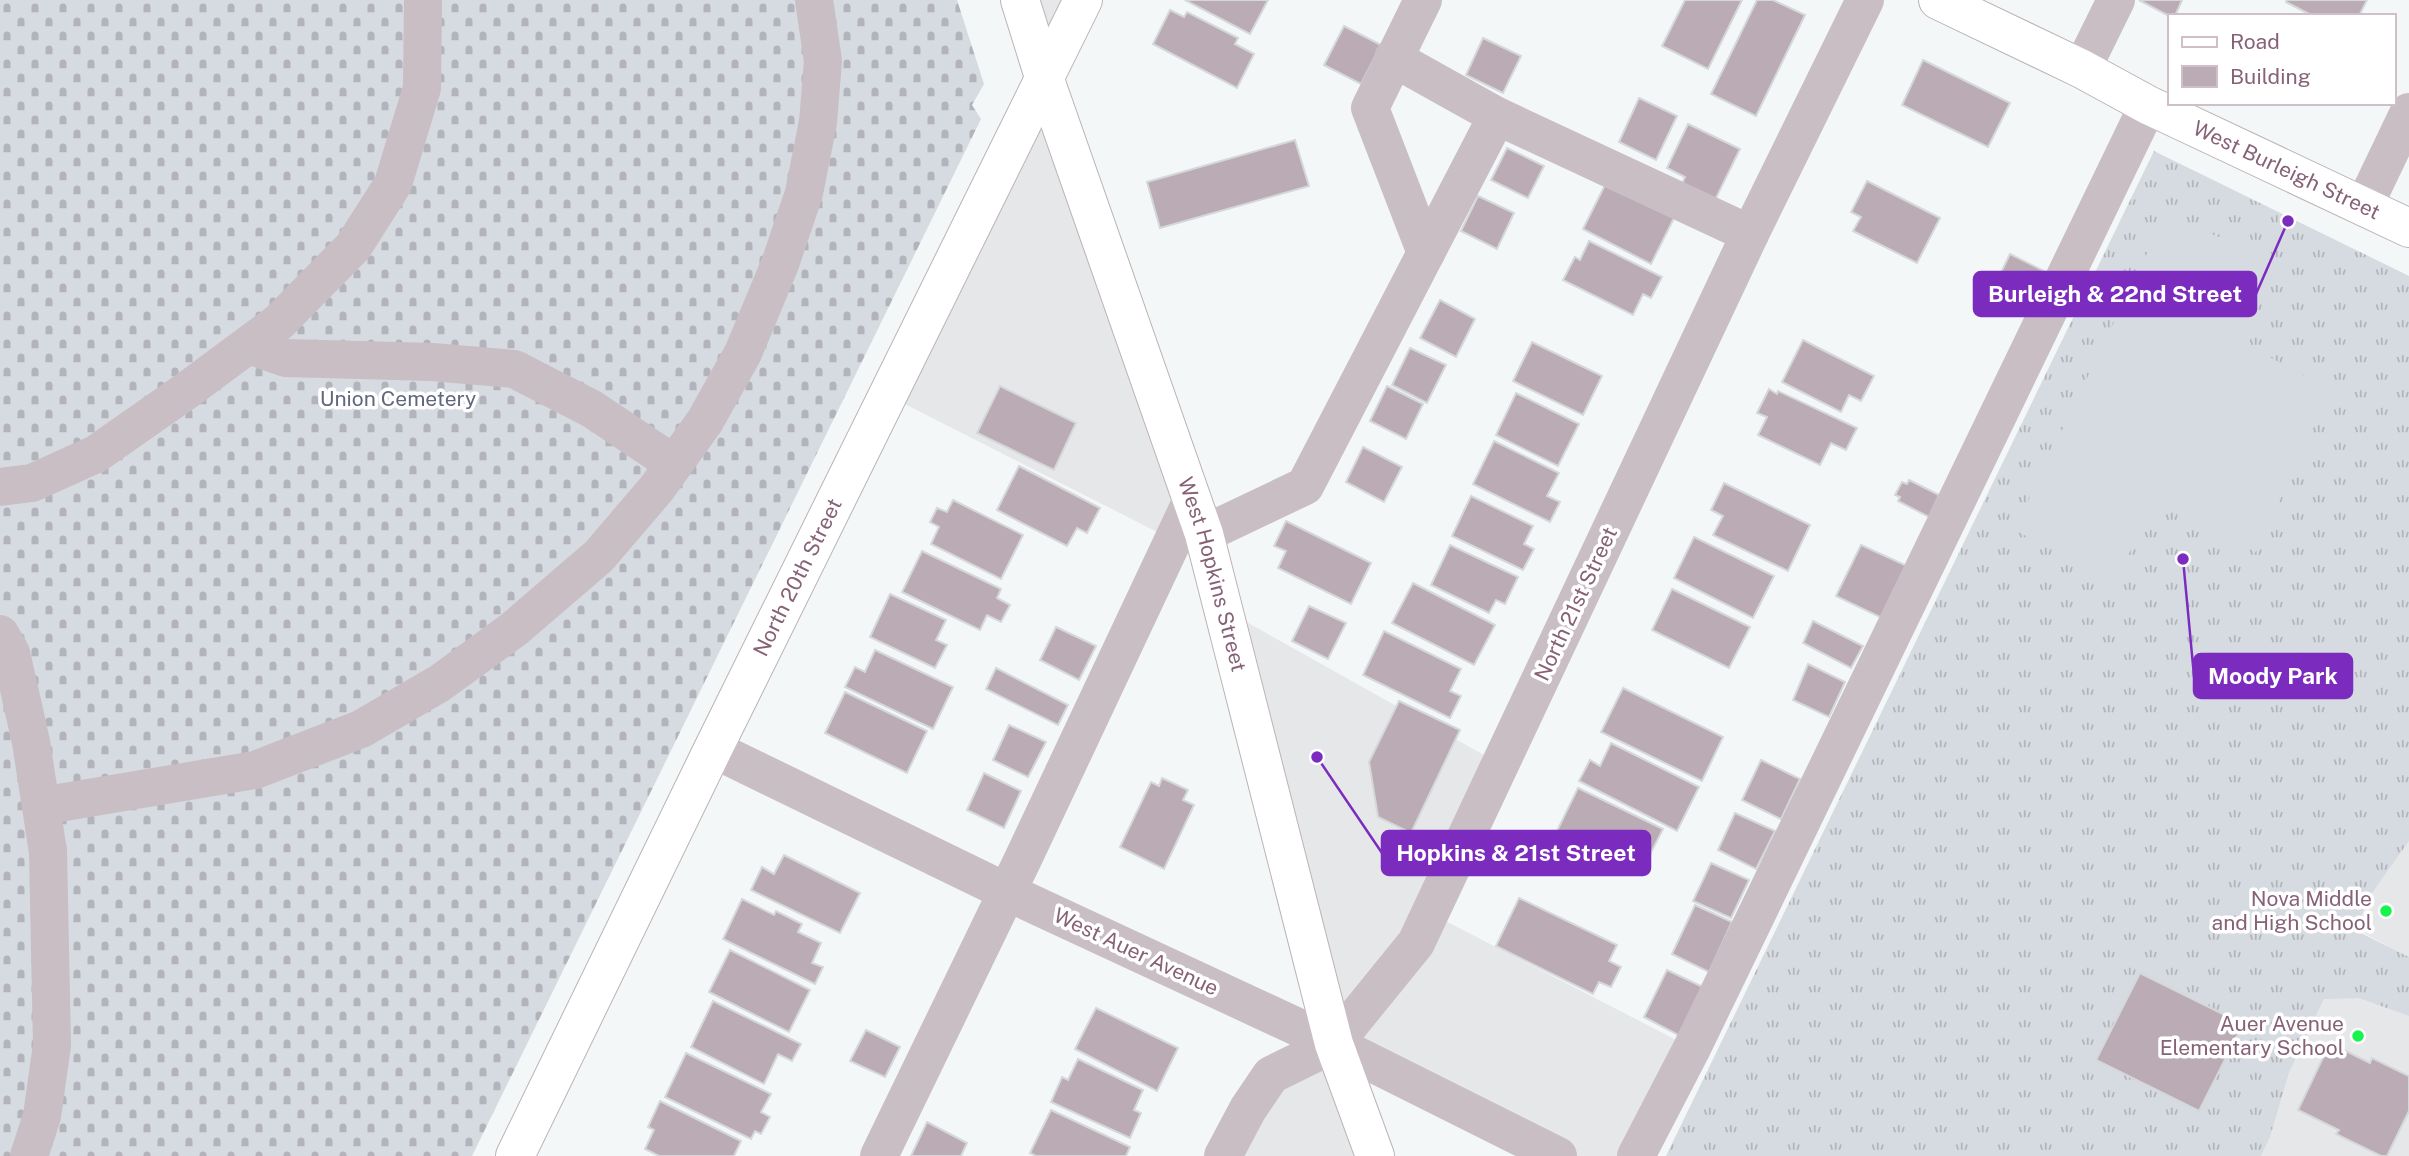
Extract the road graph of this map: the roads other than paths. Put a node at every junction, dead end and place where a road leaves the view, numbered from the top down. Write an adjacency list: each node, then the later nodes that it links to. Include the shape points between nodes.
1 (424, 0): 19 (street, via 422,88 393,184 354,247 279,322)
2 (814, 0): 20 (street, via 823,61 818,122 804,193 743,353 705,421)
3 (1020, 0): 11 (main road, West Hopkins Street)
4 (1083, 0): 11 (main road, North 20th Street)
5 (1423, 0): 9 (street)
6 (1865, 0): 17 (street, North 21st Street)
7 (1938, 0): 10 (main road, West Burleigh Street)
8 (2116, 0): 10 (street)
9 (1393, 58): 14 (street); 18 (street, via 1370,108)
10 (2082, 69): 12 (main road, West Burleigh Street)
11 (1044, 77): 22 (main road, West Hopkins Street); 24 (main road, North 20th Street)
12 (2148, 105): 15 (main road, West Burleigh Street); 34 (street)
13 (2409, 112): 15 (street)
14 (1497, 116): 17 (street); 18 (street)
15 (2364, 206): 16 (main road, West Burleigh Street)
16 (2409, 228)
17 (1750, 234): 27 (street, North 21st Street, via 1416,943)
18 (1426, 253): 22 (street, via 1305,486)
19 (249, 345): 20 (street, via 286,358 514,369 592,409); 21 (street, via 96,454 32,483)
20 (674, 464): 25 (street, via 598,556 514,629 440,683 361,729 255,770)
21 (0, 486)
22 (1198, 517): 26 (street); 27 (main road, West Hopkins Street)
23 (0, 634): 25 (street, via 11,653)
24 (713, 749): 26 (street, West Auer Avenue); 29 (main road, North 20th Street)
25 (41, 806): 28 (street, via 48,852 52,1045 42,1116)
26 (1007, 892): 27 (street, West Auer Avenue); 30 (street)
27 (1334, 1044): 31 (street, North 21st Street, via 1271,1075); 32 (main road, West Hopkins Street); 33 (street, West Auer Avenue)
28 (29, 1156)
29 (515, 1156)
30 (879, 1156)
31 (1223, 1156)
32 (1375, 1156)
33 (1558, 1156)
34 (1636, 1156)

